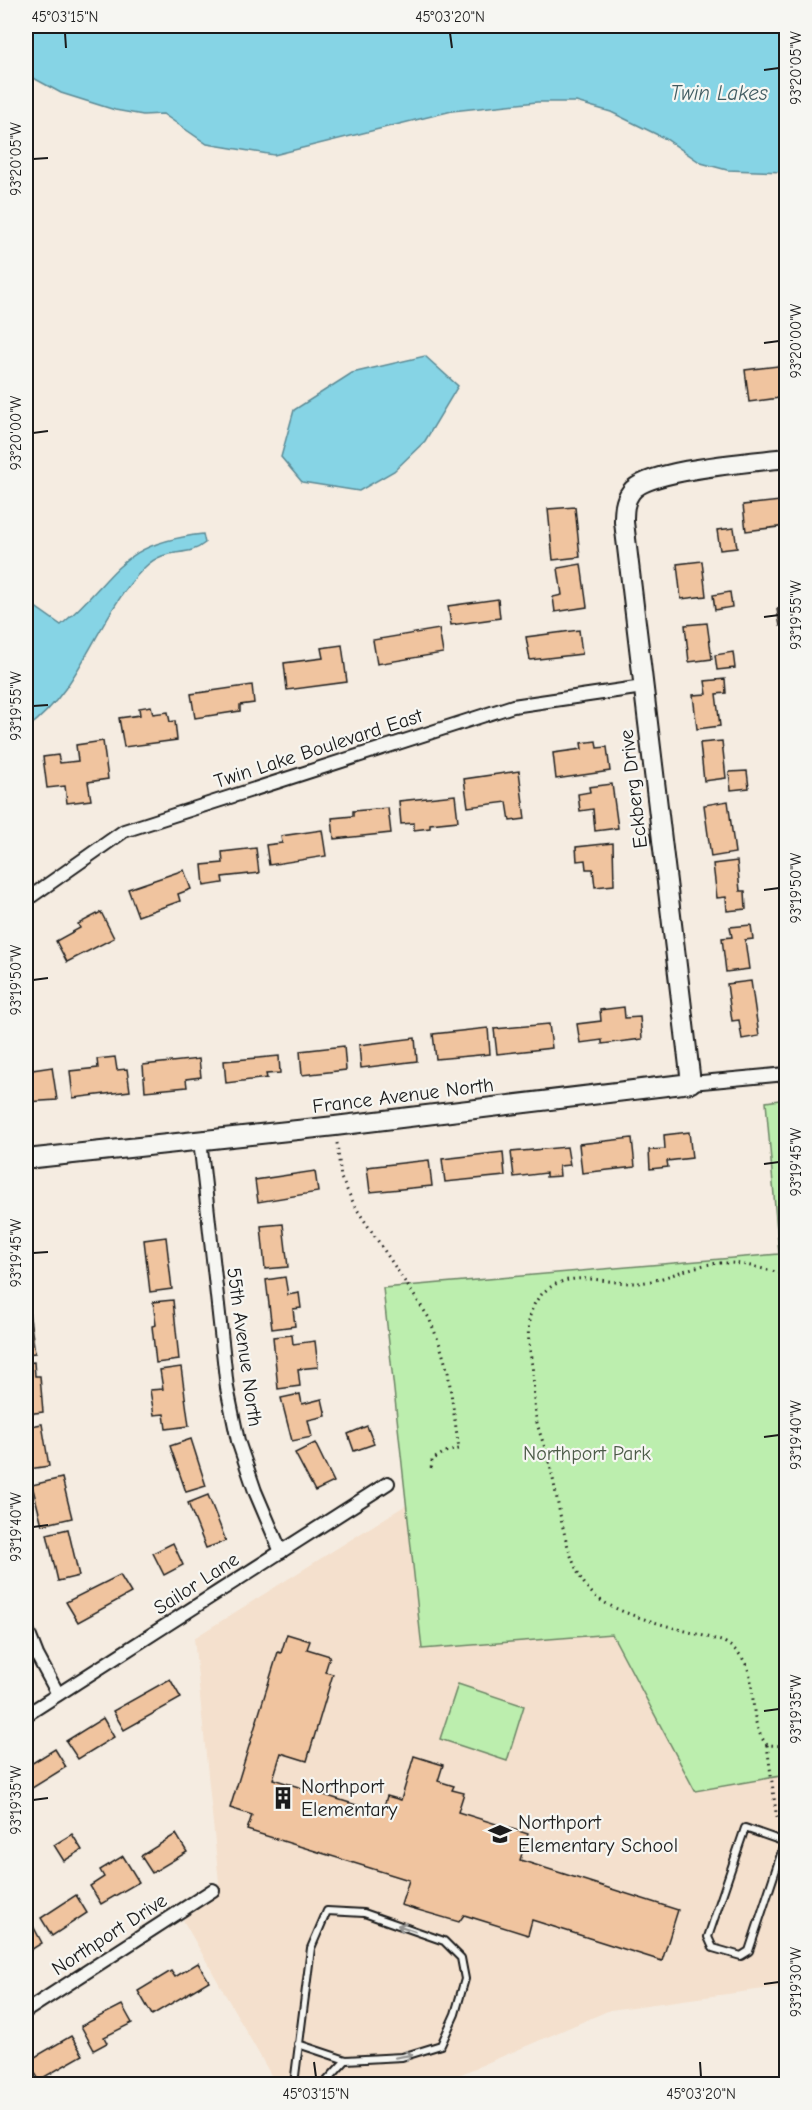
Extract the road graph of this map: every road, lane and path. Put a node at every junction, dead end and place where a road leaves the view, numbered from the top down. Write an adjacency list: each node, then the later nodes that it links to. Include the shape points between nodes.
1 (786, 458): 2 (street, Eckberg Drive, via 672,473 632,490 625,505 624,522)
2 (643, 687): 3 (street, Twin Lake Boulevard East, via 513,706 124,831); 5 (street, Eckberg Drive)
3 (26, 900)
4 (786, 1074): 5 (street, France Avenue North)
5 (691, 1083): 6 (street, France Avenue North)
6 (335, 1126): 7 (street, France Avenue North); 10 (path, via 341,1178 381,1249 429,1317 440,1345 459,1449 432,1460)
7 (200, 1140): 8 (street, France Avenue North); 12 (street, 55th Avenue North, via 227,1388 238,1441)
8 (26, 1159)
9 (786, 1274): 16 (path, via 727,1262 686,1268 636,1283 577,1278 561,1281 541,1295 530,1312 529,1324 536,1418 558,1509 587,1588 617,1609 723,1642 739,1652 751,1676 757,1729)
10 (431, 1470)
11 (388, 1483): 12 (street, Sailor Lane)
12 (281, 1552): 14 (street, Sailor Lane)
13 (26, 1627): 14 (street)
14 (58, 1694): 15 (street, Sailor Lane)
15 (26, 1715)
16 (768, 1745): 17 (path); 18 (path)
17 (786, 1746)
18 (777, 1820)
19 (786, 1842): 19 (lane, via 749,1951 741,1956 713,1948 708,1937 745,1828)
20 (213, 1890): 21 (street, Northport Drive)
21 (26, 2011)
22 (298, 2044): 23 (lane); 23 (lane, one-way to 22, via 402,2057 441,2045 456,2014 465,1979 461,1958 444,1941 364,1913 327,1911 311,1948); 24 (lane)
23 (346, 2060): 25 (lane)
24 (294, 2085)
25 (324, 2085)

